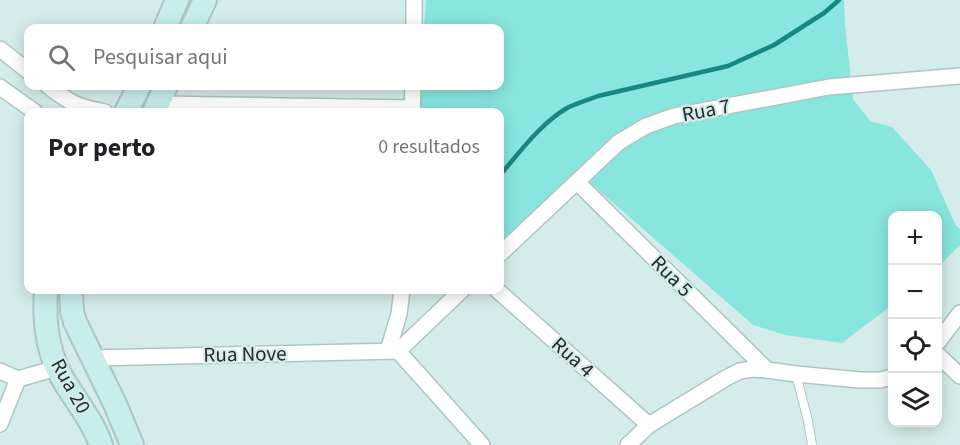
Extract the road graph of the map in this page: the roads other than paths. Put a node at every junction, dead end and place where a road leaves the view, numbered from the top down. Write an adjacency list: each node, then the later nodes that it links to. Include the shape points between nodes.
1 (177, 0): 4 (street)
2 (205, 0): 5 (street)
3 (414, 0): 6 (street)
4 (167, 24)
5 (194, 24)
6 (414, 24)
7 (0, 49): 8 (street)
8 (24, 67)
9 (960, 76): 20 (street, Rua 7, via 829,87 674,116 619,142)
10 (0, 87): 15 (street)
11 (53, 90): 16 (street)
12 (137, 90): 17 (street)
13 (413, 90): 19 (street)
14 (159, 101): 18 (street)
15 (29, 108)
16 (86, 108)
17 (128, 108)
18 (356, 108)
19 (412, 108)
20 (577, 182): 21 (street, Rua 7); 33 (street, Rua 5)
21 (504, 250)
22 (46, 294): 32 (street, Rua 20, via 46,336)
23 (71, 294): 30 (street, Rua 20, via 75,322)
24 (402, 294): 29 (street)
25 (457, 294): 29 (street)
26 (502, 294): 40 (street, Rua 4)
27 (960, 313): 28 (street)
28 (942, 337)
29 (393, 351): 30 (street, Rua Nove); 43 (street)
30 (92, 358): 42 (street, Rua 20)
31 (942, 359): 36 (street)
32 (57, 368): 38 (street); 41 (street, Rua 20)
33 (767, 370): 35 (street); 40 (street, via 740,371)
34 (0, 371): 38 (street)
35 (796, 374): 37 (street, via 860,380); 45 (lane)
36 (960, 376)
37 (888, 377)
38 (18, 379): 39 (street)
39 (0, 424)
40 (649, 425): 44 (street)
41 (101, 445)
42 (132, 445)
43 (482, 445)
44 (628, 445)
45 (812, 445)

